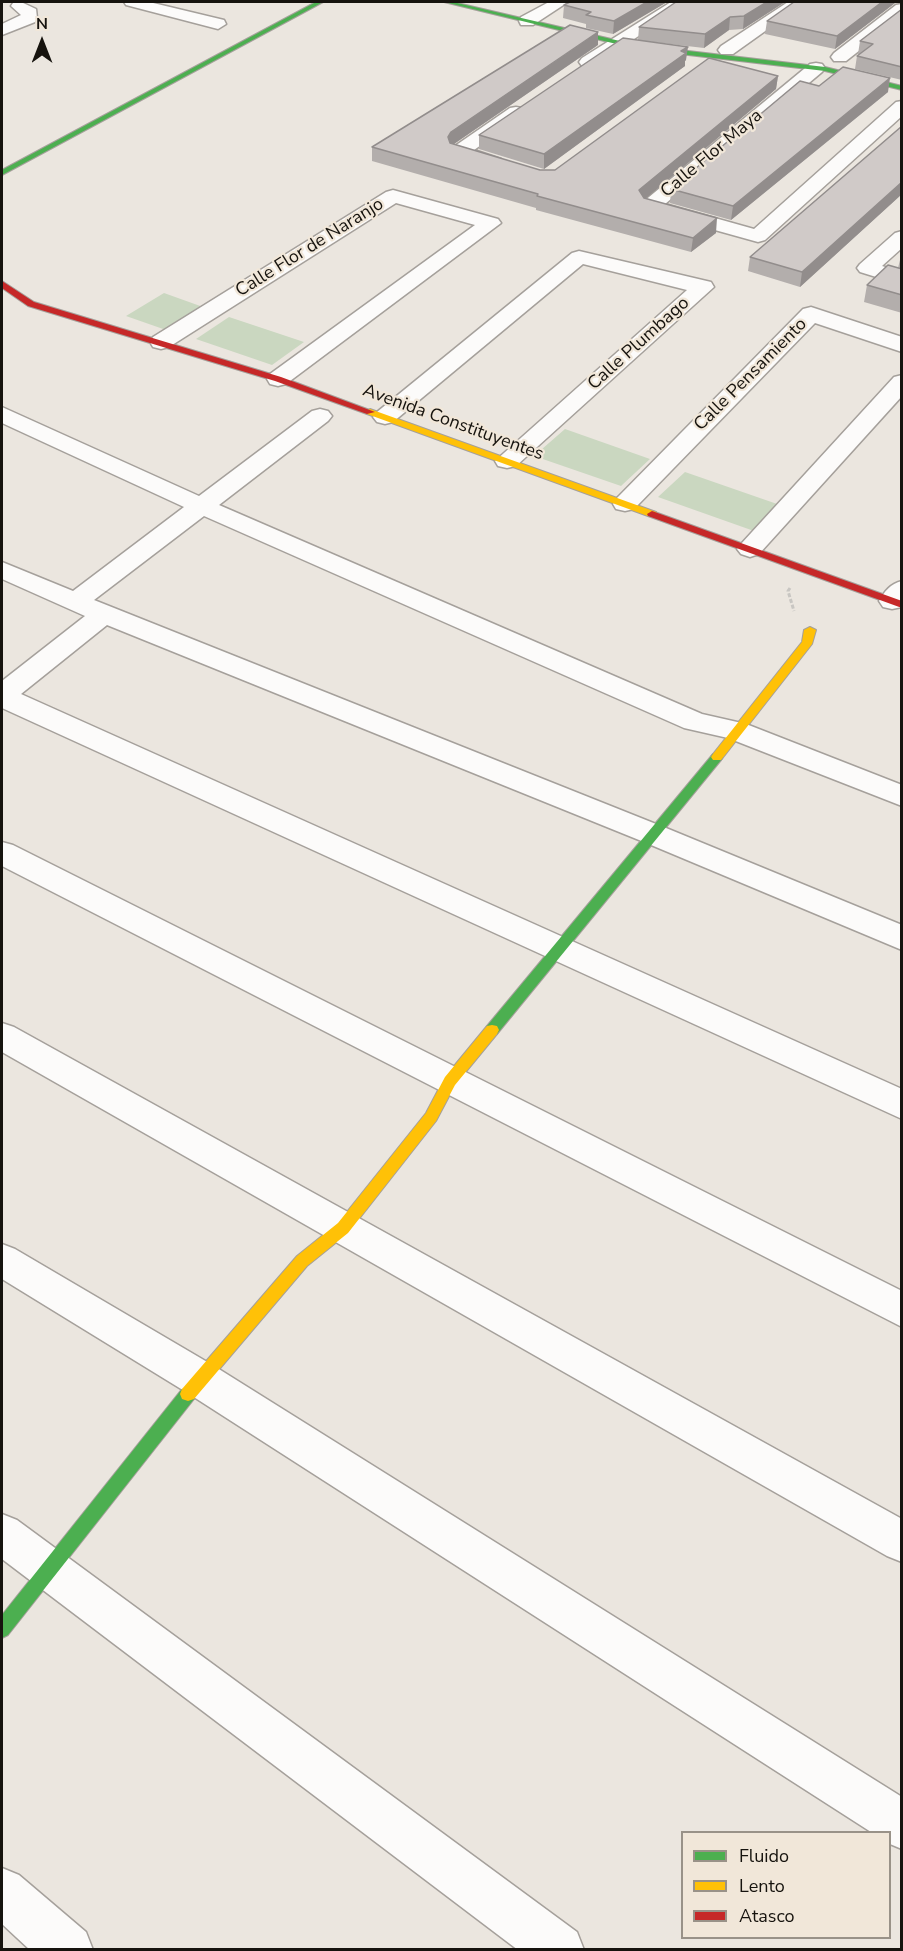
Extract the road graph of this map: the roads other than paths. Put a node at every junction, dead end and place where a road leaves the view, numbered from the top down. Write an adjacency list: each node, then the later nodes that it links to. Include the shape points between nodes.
1 (132, 2): 8 (street)
2 (320, 2): 26 (main road)
3 (449, 2): 13 (main road)
4 (513, 2): 9 (street)
5 (681, 2): 16 (street)
6 (798, 2): 17 (street)
7 (17, 3): 15 (street, via 30,13 28,18)
8 (166, 5): 12 (street)
9 (554, 5): 13 (street)
10 (217, 6): 12 (street)
11 (902, 9): 18 (street)
12 (193, 17): 14 (street)
13 (527, 21): 16 (main road)
14 (218, 24)
15 (2, 30)
16 (608, 42): 17 (main road); 21 (street)
17 (721, 52): 19 (main road); 20 (street)
18 (840, 57)
19 (816, 68): 22 (main road); 24 (street, Calle Flor Maya, via 650,206 758,236)
20 (696, 69)
21 (576, 70)
22 (902, 87)
23 (527, 105): 25 (street, via 459,152)
24 (902, 106)
25 (514, 169)
26 (2, 172)
27 (902, 237): 28 (street, via 867,268)
28 (902, 279)
29 (2, 284): 30 (main road, Avenida Constituyentes, via 32,304)
30 (160, 342): 32 (main road, Avenida Constituyentes); 32 (street, Calle Flor de Naranjo, via 393,196 491,223)
31 (902, 345): 38 (street, Calle Pensamiento, via 811,314)
32 (278, 379): 36 (main road, Avenida Constituyentes)
33 (902, 382): 40 (street)
34 (2, 414): 39 (street)
35 (320, 416): 39 (street)
36 (385, 417): 37 (main road, Avenida Constituyentes); 37 (street, Calle Plumbago, via 579,256 703,287)
37 (507, 461): 38 (main road, Avenida Constituyentes)
38 (625, 504): 40 (main road, Avenida Constituyentes)
39 (201, 506): 43 (street); 47 (street, via 694,721)
40 (750, 549): 42 (main road, Avenida Constituyentes)
41 (2, 570): 43 (street)
42 (898, 599)
43 (75, 602): 44 (street)
44 (104, 614): 46 (street); 49 (street)
45 (810, 630): 47 (main road, via 808,642)
46 (2, 696): 52 (street)
47 (736, 731): 48 (street); 49 (main road)
48 (902, 796)
49 (655, 835): 51 (street); 52 (main road)
50 (2, 853): 54 (street)
51 (902, 939)
52 (560, 948): 54 (main road); 55 (street)
53 (2, 1036): 56 (street)
54 (450, 1081): 56 (main road, via 431,1117); 58 (street)
55 (902, 1104)
56 (343, 1228): 59 (main road, via 302,1261); 61 (street)
57 (2, 1260): 59 (street)
58 (902, 1310)
59 (200, 1379): 62 (main road); 64 (street)
60 (2, 1534): 62 (street)
61 (902, 1542)
62 (50, 1569): 63 (main road); 67 (street)
63 (2, 1629)
64 (902, 1825)
65 (2, 1892): 66 (street)
66 (68, 1950)
67 (559, 1950)

